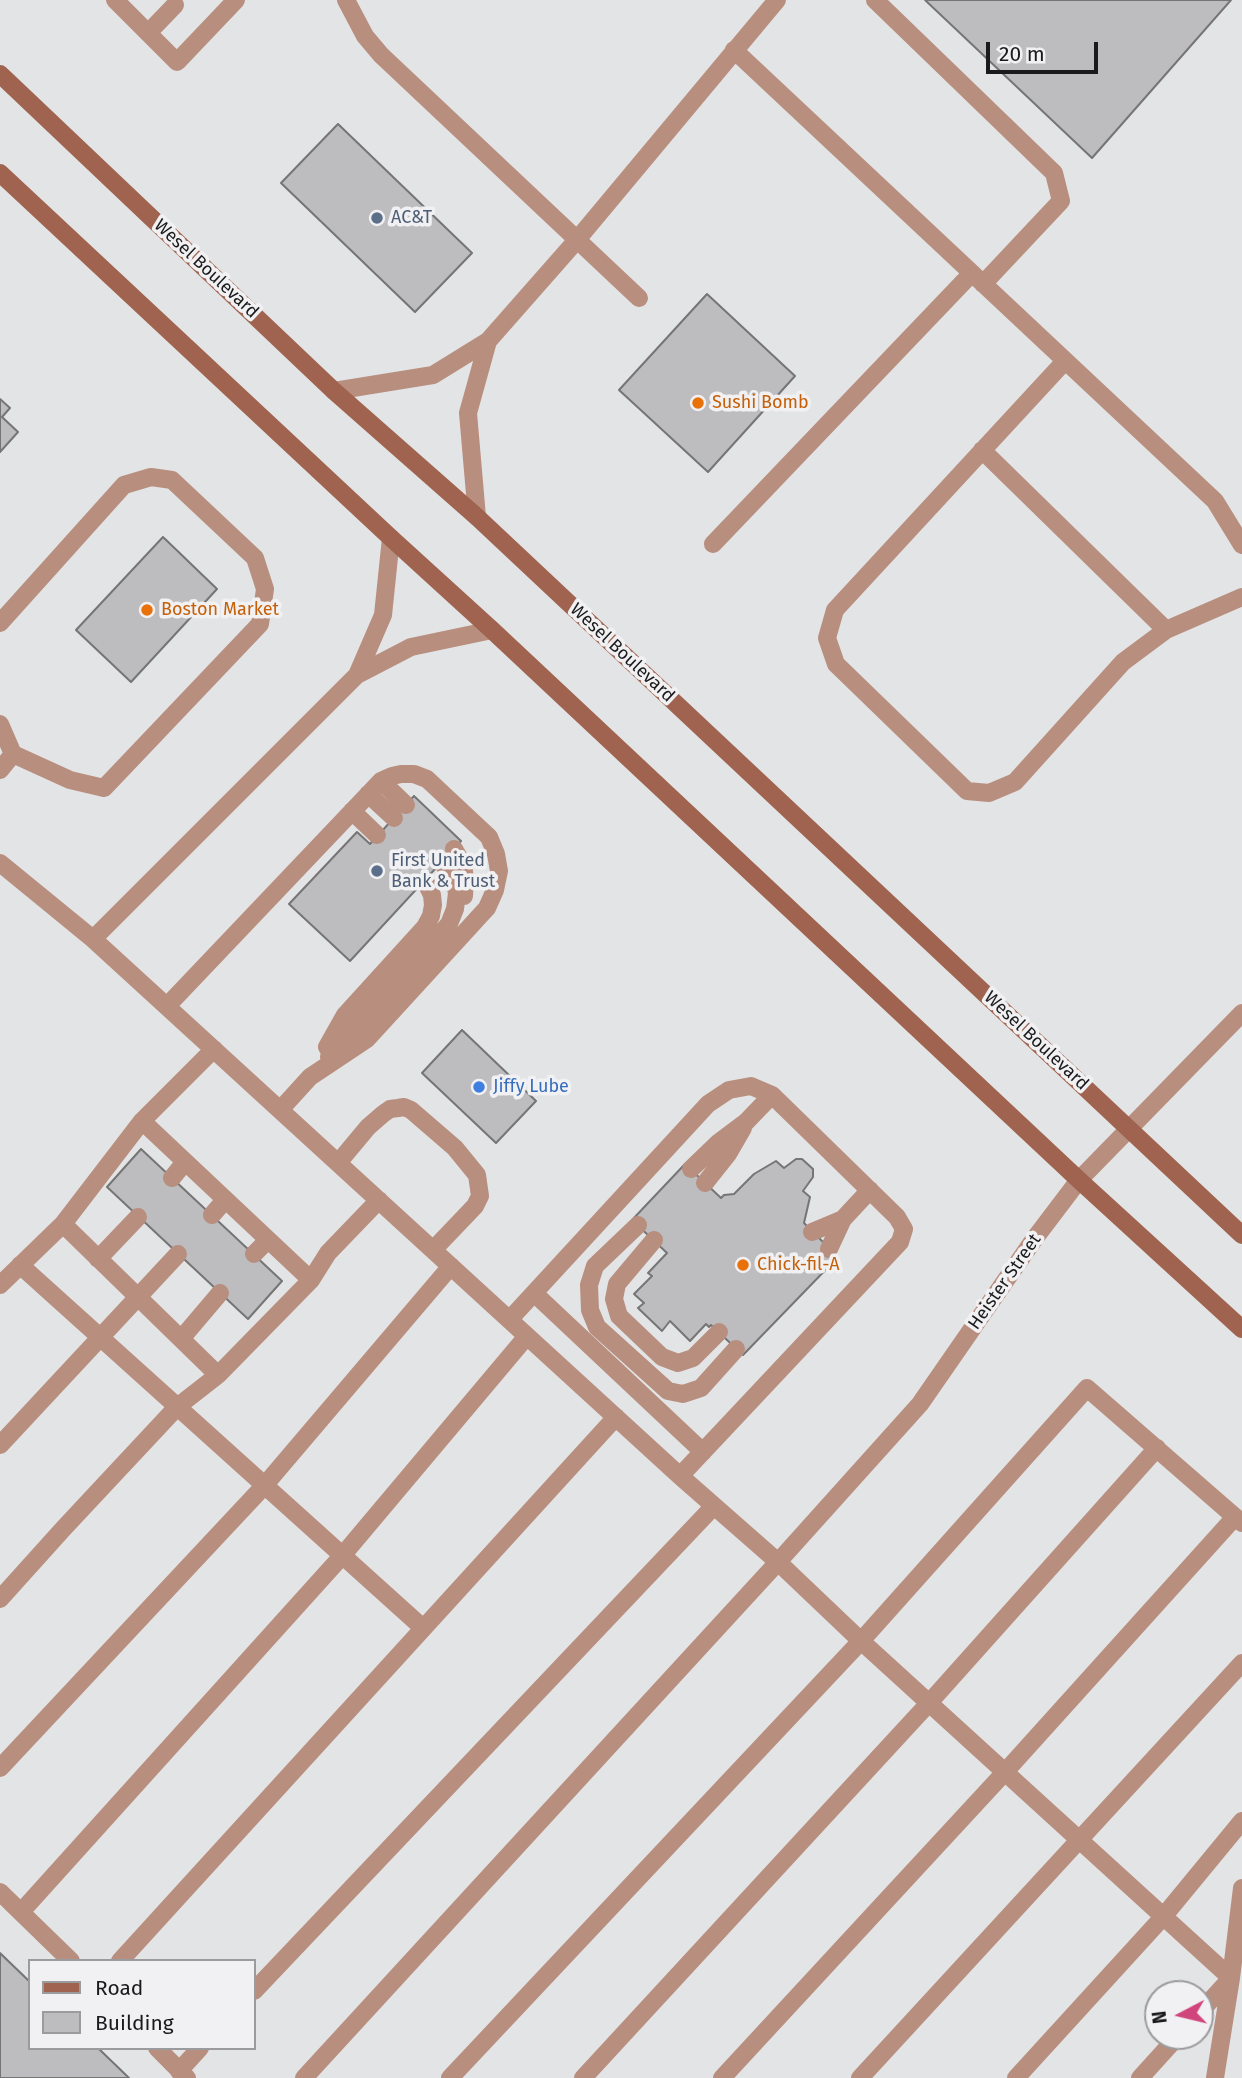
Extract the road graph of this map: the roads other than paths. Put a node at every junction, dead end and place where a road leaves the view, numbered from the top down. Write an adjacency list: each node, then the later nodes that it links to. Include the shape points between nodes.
1 (115, 0): 7 (lane)
2 (236, 0): 7 (lane, via 177,62)
3 (346, 0): 11 (lane, via 381,55)
4 (777, 0): 8 (lane)
5 (875, 0): 12 (lane, via 1054,173 1061,201)
6 (175, 5): 7 (lane)
7 (148, 33)
8 (734, 50): 11 (lane); 12 (lane)
9 (0, 74): 16 (main road, Wesel Boulevard)
10 (0, 173): 19 (main road)
11 (576, 241): 13 (lane); 14 (lane)
12 (978, 279): 15 (lane); 20 (lane)
13 (639, 298)
14 (488, 341): 16 (lane, via 433,375); 18 (lane, via 468,413)
15 (1065, 361): 17 (lane); 21 (lane, via 1215,501)
16 (334, 391): 18 (main road, Wesel Boulevard)
17 (982, 450): 25 (lane); 25 (lane, via 835,610 827,638 836,664 967,791 989,793 1015,782 1123,662)
18 (477, 517): 46 (main road, Wesel Boulevard)
19 (391, 538): 24 (main road); 26 (lane, via 383,615)
20 (713, 544)
21 (1242, 545)
22 (1242, 597): 25 (lane)
23 (0, 623): 28 (lane, via 124,485 150,477 172,480 255,558 265,589 260,624 104,788 71,780)
24 (492, 630): 26 (lane, via 411,647); 51 (main road)
25 (1166, 630)
26 (357, 675): 37 (lane)
27 (0, 724): 28 (lane)
28 (13, 754): 29 (lane)
29 (0, 770)
30 (374, 788): 31 (lane); 32 (lane); 41 (lane, via 401,774 427,779 489,837 499,871 495,890 487,908 367,1039)
31 (352, 811): 33 (lane); 38 (lane)
32 (400, 811)
33 (377, 835)
34 (448, 856): 41 (lane, via 457,893 450,924)
35 (0, 863): 37 (lane)
36 (425, 881): 41 (lane, via 432,895 432,916 345,1015)
37 (93, 939): 38 (lane)
38 (167, 1006): 40 (lane)
39 (1242, 1013): 46 (lane, Heister Street)
40 (214, 1049): 43 (lane); 44 (lane)
41 (310, 1077): 43 (lane)
42 (772, 1095): 45 (lane); 53 (lane); 75 (lane, via 751,1086 729,1090 708,1104)
43 (280, 1110): 48 (lane)
44 (142, 1121): 47 (lane); 59 (lane)
45 (746, 1122): 49 (lane); 52 (lane)
46 (1130, 1129): 51 (lane, Heister Street); 62 (main road, Wesel Boulevard)
47 (186, 1162): 50 (lane); 54 (lane)
48 (338, 1163): 55 (lane); 66 (lane, via 368,1127 390,1109 404,1107 455,1148 477,1175 480,1196)
49 (691, 1170)
50 (172, 1178)
51 (1079, 1180): 78 (main road); 95 (lane, Heister Street, via 920,1404)
52 (705, 1183)
53 (870, 1190): 58 (lane); 89 (lane, via 904,1229 900,1242)
54 (225, 1200): 56 (lane); 63 (lane)
55 (379, 1200): 66 (lane); 72 (lane, via 328,1253)
56 (212, 1215)
57 (138, 1217): 69 (lane)
58 (843, 1219): 61 (lane); 65 (lane)
59 (63, 1224): 69 (lane); 70 (lane)
60 (638, 1225): 83 (lane, via 595,1266 589,1285 590,1310 597,1327 668,1391 683,1394 701,1388)
61 (811, 1232)
62 (1242, 1235)
63 (268, 1240): 68 (lane); 72 (lane)
64 (654, 1240): 79 (lane, via 617,1284 614,1299 620,1316 662,1357 677,1363 693,1359)
65 (829, 1249)
66 (433, 1250): 71 (lane)
67 (178, 1254): 76 (lane)
68 (254, 1254)
69 (98, 1259): 76 (lane)
70 (20, 1265): 73 (lane); 81 (lane)
71 (451, 1266): 77 (lane); 91 (lane)
72 (311, 1280): 84 (lane)
73 (0, 1285)
74 (220, 1293): 82 (lane)
75 (535, 1294): 77 (lane); 89 (lane)
76 (138, 1299): 81 (lane); 82 (lane)
77 (510, 1319): 80 (lane)
78 (1242, 1329)
79 (719, 1332)
80 (527, 1336): 86 (lane); 94 (lane)
81 (101, 1339): 85 (lane); 87 (lane)
82 (181, 1339): 84 (lane)
83 (736, 1349)
84 (218, 1375): 85 (lane)
85 (177, 1407): 91 (lane); 96 (lane)
86 (616, 1417): 90 (lane); 97 (lane)
87 (0, 1445)
88 (1157, 1448): 93 (lane); 98 (lane, via 1087,1388); 100 (lane)
89 (703, 1452): 90 (lane)
90 (680, 1476): 92 (lane)
91 (264, 1486): 94 (lane); 101 (lane)
92 (714, 1506): 95 (lane); 112 (lane)
93 (1238, 1520): 102 (lane)
94 (342, 1556): 97 (lane); 107 (lane)
95 (778, 1562): 98 (lane); 118 (lane, Heister Street)
96 (0, 1599)
97 (423, 1628): 110 (lane)
98 (861, 1641): 100 (lane); 119 (lane)
99 (1242, 1662): 104 (lane)
100 (929, 1703): 102 (lane); 120 (lane)
101 (0, 1768)
102 (1005, 1772): 104 (lane); 121 (lane)
103 (1242, 1821): 108 (lane)
104 (1079, 1840): 108 (lane); 122 (lane)
105 (1242, 1888): 111 (lane)
106 (0, 1892): 107 (lane)
107 (21, 1912): 109 (lane)
108 (1163, 1917): 111 (lane); 123 (lane)
109 (69, 1959)
110 (122, 1959)
111 (1230, 1978): 113 (lane); 125 (lane)
112 (256, 1989)
113 (1214, 1996)
114 (159, 2050): 117 (lane)
115 (199, 2050): 117 (lane)
116 (1165, 2050): 124 (lane)
117 (183, 2074)
118 (304, 2078)
119 (450, 2078)
120 (583, 2078)
121 (722, 2078)
122 (860, 2078)
123 (1016, 2078)
124 (1140, 2078)
125 (1215, 2078)

